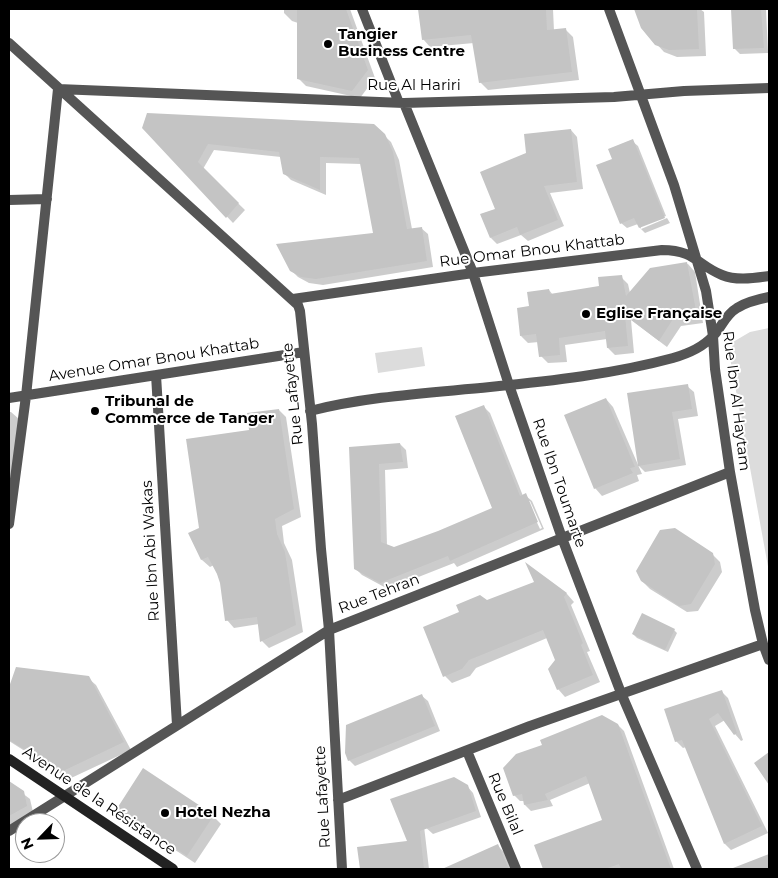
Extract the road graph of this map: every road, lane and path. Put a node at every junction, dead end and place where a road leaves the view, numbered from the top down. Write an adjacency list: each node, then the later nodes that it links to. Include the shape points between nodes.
1 (362, 9): 7 (street, Rue Ibn Toumarte)
2 (609, 9): 6 (street, Rue Ibn Al Haytam)
3 (9, 43): 5 (street, Rue Lafayette)
4 (769, 88): 6 (street, Rue Al Hariri)
5 (58, 89): 7 (street, Rue Al Hariri); 8 (street); 14 (street, Rue Lafayette)
6 (642, 95): 7 (street, Rue Al Hariri); 10 (street, Rue Ibn Al Haytam)
7 (402, 103): 11 (street, Rue Ibn Toumarte)
8 (47, 199): 9 (street); 19 (street)
9 (9, 200)
10 (698, 259): 11 (street, Rue Omar Bnou Khattab, via 675,250 662,250); 12 (street, Rue Omar Bnou Khattab, via 728,277); 15 (street, Rue Ibn Al Haytam)
11 (473, 273): 14 (street, Rue Omar Bnou Khattab); 18 (street, Rue Ibn Toumarte)
12 (769, 276)
13 (769, 297): 15 (street, via 738,307)
14 (293, 299): 16 (street, Rue Lafayette, via 300,310)
15 (713, 336): 18 (street, via 694,350 674,358); 22 (street, Rue Ibn Al Haytam)
16 (304, 352): 17 (street, Avenue Omar Bnou Khattab); 21 (street, Rue Lafayette)
17 (156, 375): 19 (street, Avenue Omar Bnou Khattab); 29 (street, Rue Ibn Abi Wakas)
18 (509, 385): 21 (street, via 380,399); 24 (street, Rue Ibn Toumarte)
19 (26, 396): 20 (street, Avenue Omar Bnou Khattab); 23 (street)
20 (9, 398)
21 (310, 411): 25 (street, Rue Lafayette)
22 (730, 472): 24 (street, Rue Tehran); 26 (street, Rue Ibn Al Haytam)
23 (9, 524)
24 (562, 538): 25 (street, Rue Tehran); 28 (street, Rue Ibn Toumarte)
25 (329, 630): 29 (street, Rue Tehran); 33 (street, Rue Lafayette)
26 (763, 644): 27 (street, Rue Ibn Al Haytam); 28 (street)
27 (769, 660)
28 (622, 693): 30 (street); 38 (street, Rue Ibn Toumarte)
29 (176, 725): 32 (street, Rue Tehran)
30 (466, 751): 33 (street); 37 (street, Rue Bilal)
31 (9, 758): 32 (street, Avenue de la Résistance)
32 (65, 796): 34 (street, Rue Tehran); 35 (street, Avenue de la Résistance)
33 (338, 800): 36 (street, Rue Lafayette)
34 (9, 831)
35 (173, 869)
36 (342, 869)
37 (516, 869)
38 (697, 869)

